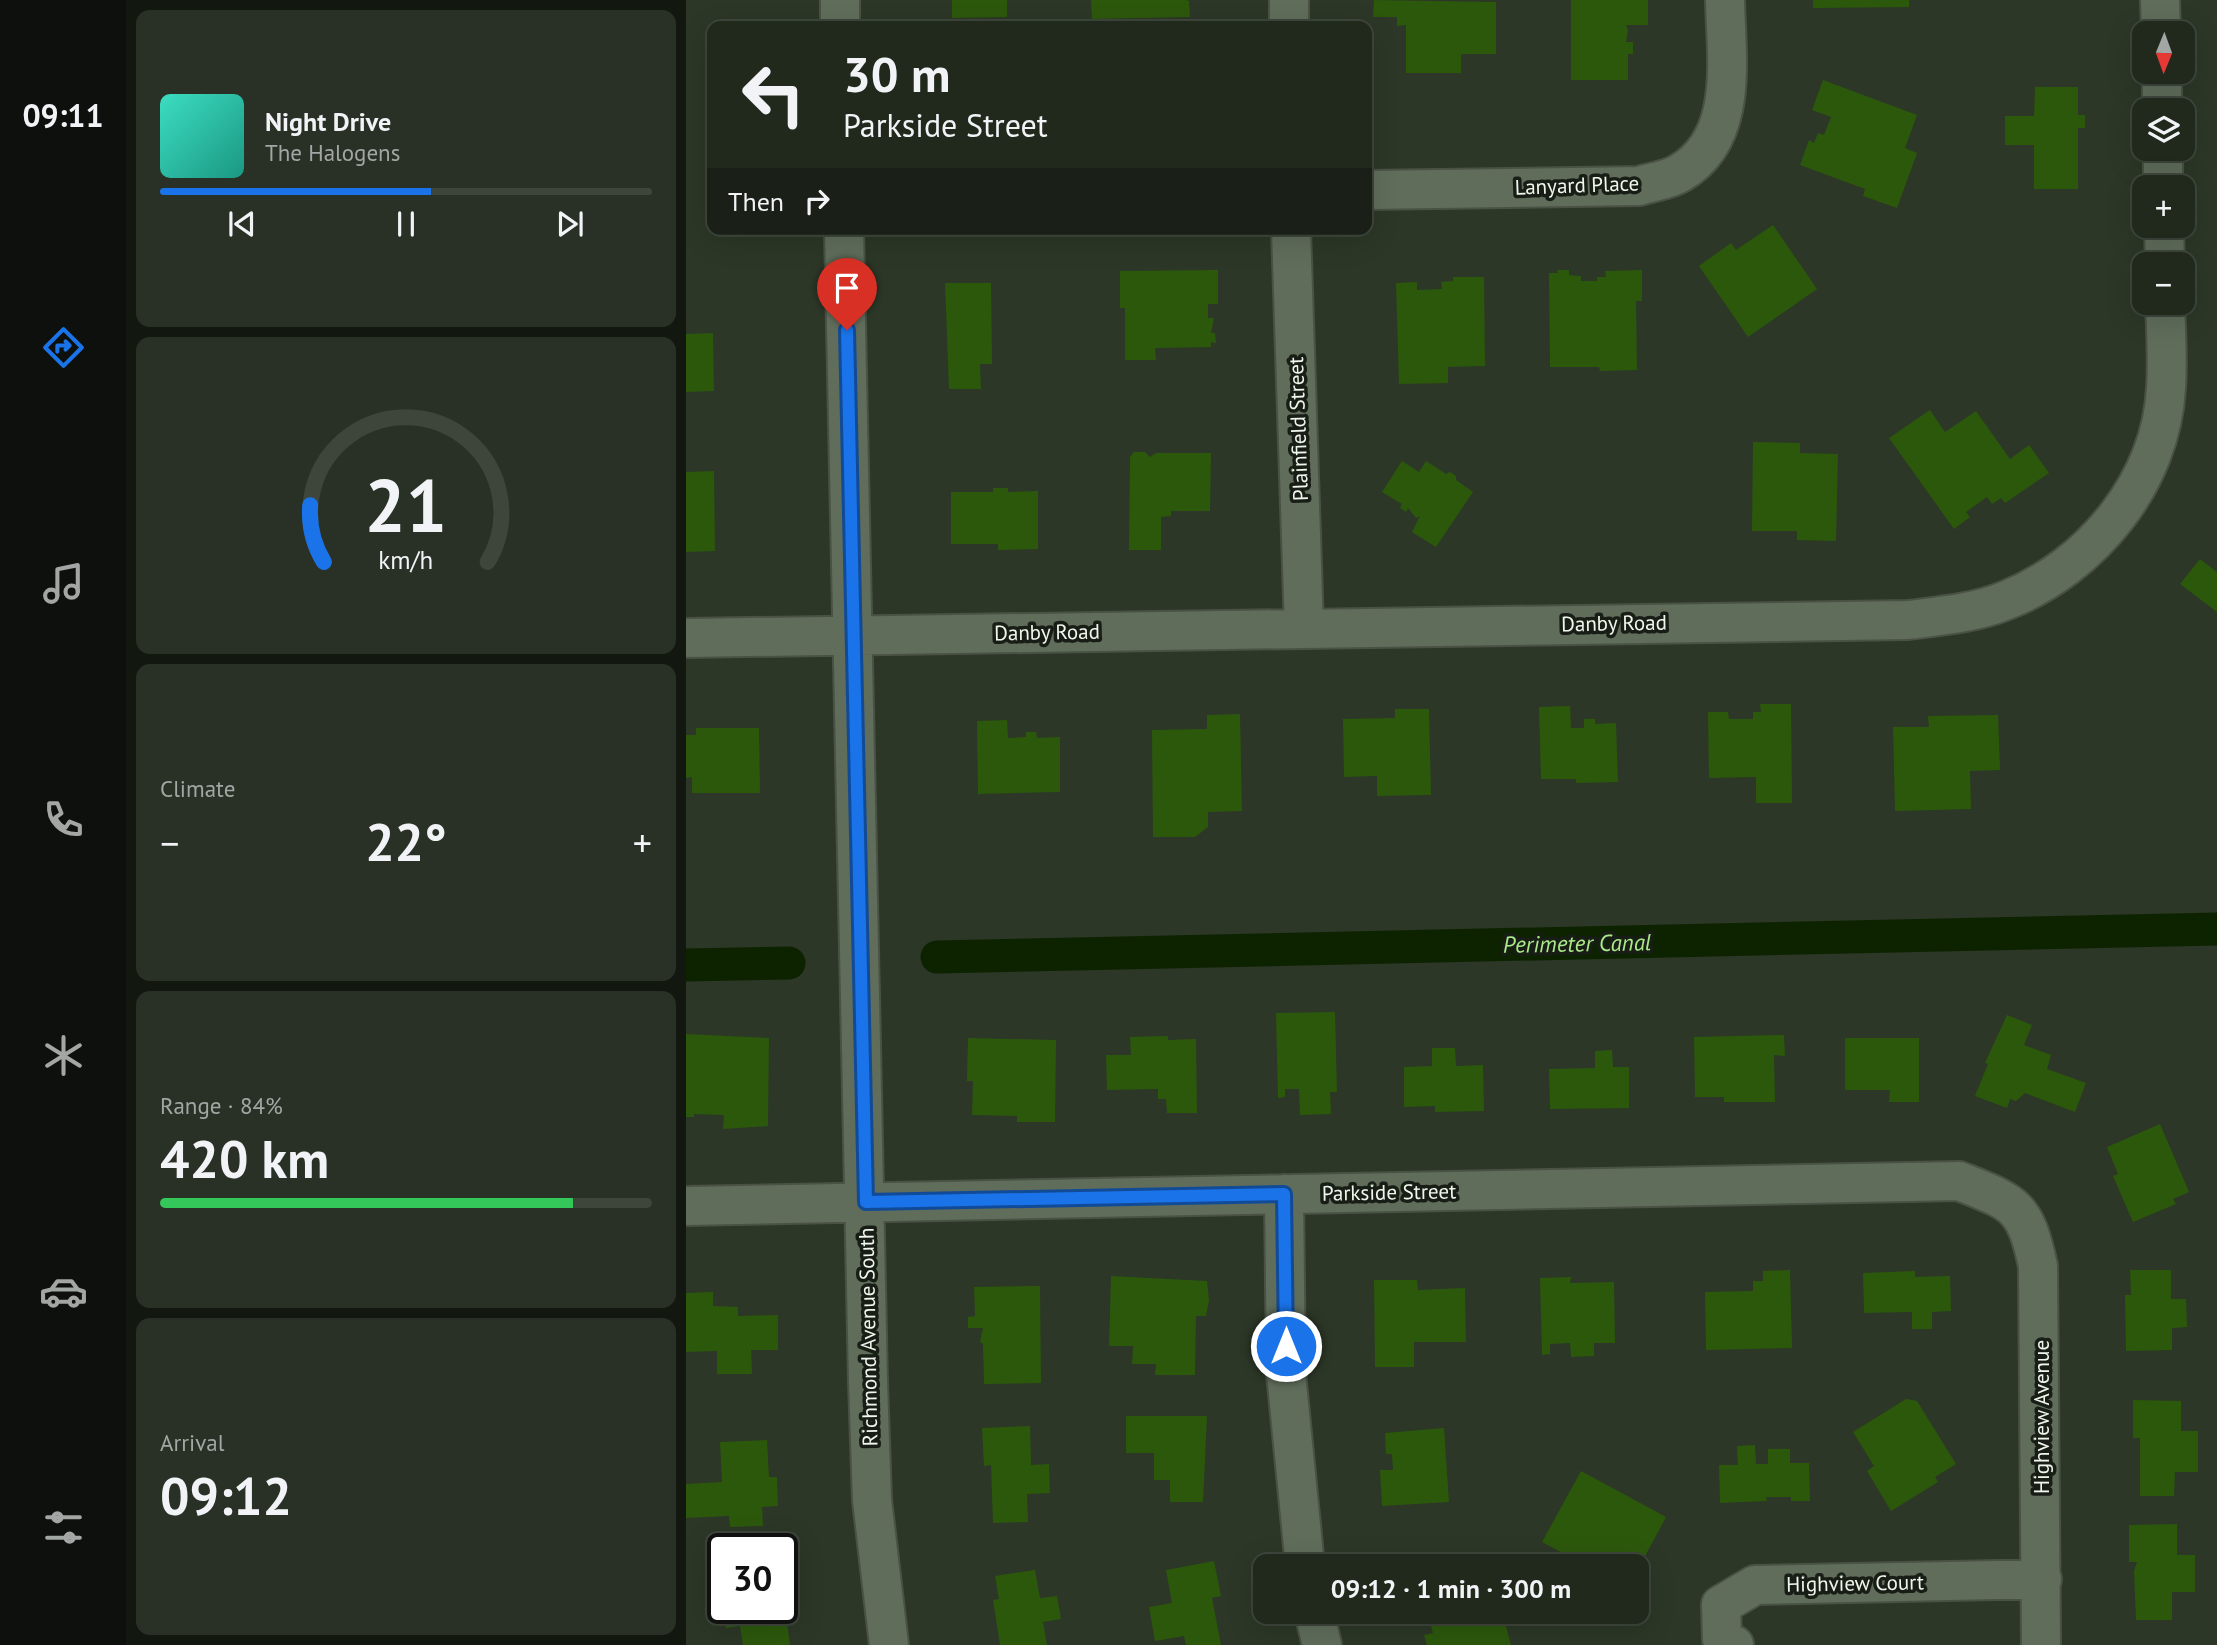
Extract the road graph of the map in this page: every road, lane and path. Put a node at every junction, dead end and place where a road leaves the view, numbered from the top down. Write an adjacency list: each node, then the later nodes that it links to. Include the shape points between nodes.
1 (840, 0): 5 (street)
2 (1289, 0): 6 (street)
3 (1725, 0): 8 (street, Lanyard Place, via 1726,108 1708,148 1680,173 1639,186)
4 (2160, 0): 7 (street)
5 (840, 21)
6 (1289, 21)
7 (2161, 21)
8 (1372, 190)
9 (845, 235): 13 (street, Richmond Avenue South)
10 (1292, 235): 12 (street, Plainfield Street)
11 (2165, 315): 12 (street, Danby Road, via 2166,390 2158,434 2142,476 2117,518 2081,555 2007,600 1908,620)
12 (1304, 628): 13 (street, Danby Road)
13 (855, 635): 14 (street, Danby Road); 17 (street, Richmond Avenue South)
14 (686, 638)
15 (1284, 1194): 16 (street, Parkside Street, via 1959,1181); 17 (street, Parkside Street); 19 (street, via 1286,1373)
16 (2006, 1199): 20 (street, Highview Avenue, via 2029,1228 2038,1266)
17 (866, 1202): 18 (street, Parkside Street); 22 (street, Richmond Avenue South, via 872,1500)
18 (686, 1206)
19 (1305, 1554)
20 (2042, 1578): 24 (street, Highview Court, via 1755,1585 1721,1605 1722,1639); 25 (street, Highview Avenue)
21 (1317, 1624): 23 (street)
22 (889, 1645)
23 (1322, 1645)
24 (1734, 1645)
25 (2041, 1645)

